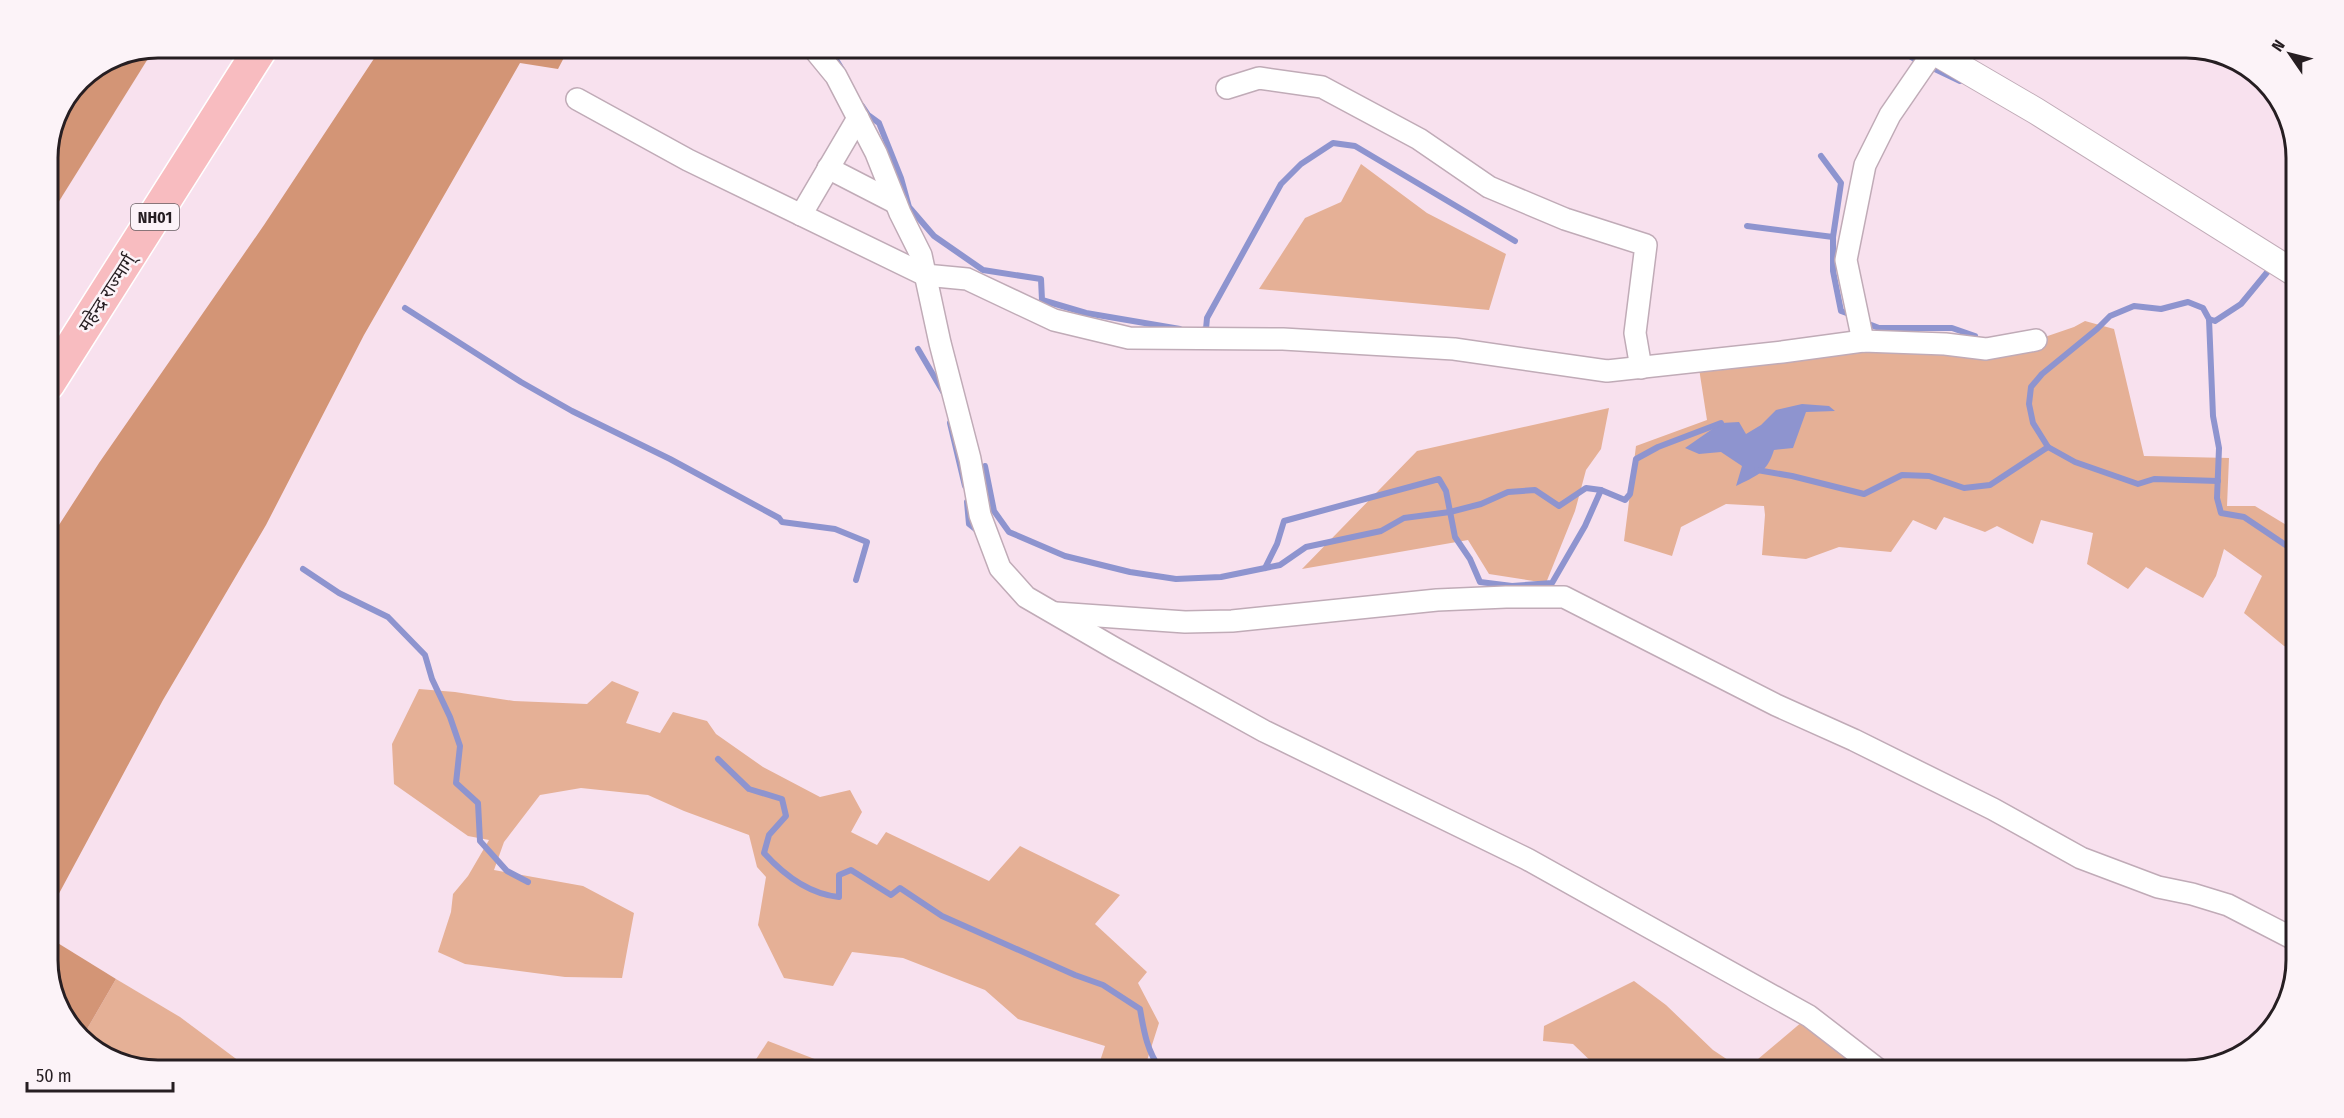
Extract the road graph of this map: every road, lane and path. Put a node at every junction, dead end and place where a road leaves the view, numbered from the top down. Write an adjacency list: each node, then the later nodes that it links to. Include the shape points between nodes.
1 (255, 58): 15 (highway, महेन्द्र राज्मार्ग् / NH01)
2 (821, 58): 7 (street, via 836,76)
3 (1926, 58): 14 (street, via 1864,165 1846,260)
4 (1945, 58): 11 (street)
5 (1227, 88): 16 (street, via 1259,78 1322,87 1419,139 1490,187 1565,219 1646,245 1635,333)
6 (577, 99): 10 (street, via 688,160)
7 (858, 118): 8 (street); 9 (street)
8 (828, 168): 9 (street); 10 (street)
9 (896, 203): 12 (street, via 921,255)
10 (801, 215): 12 (street)
11 (2285, 267)
12 (925, 275): 16 (street, via 967,279 1054,320 1129,338 1283,339 1454,349 1607,371); 17 (street, via 980,515 1000,568 1026,597)
13 (2036, 340): 14 (street, via 1986,350)
14 (1863, 341): 16 (street)
15 (59, 367)
16 (1641, 368)
17 (1052, 612): 18 (street, via 1185,622 1232,621 1437,600 1564,597 2020,823 2081,858 2158,887 2228,906); 19 (street, via 1264,731 1527,859 1809,1016)
18 (2286, 935)
19 (1866, 1060)

